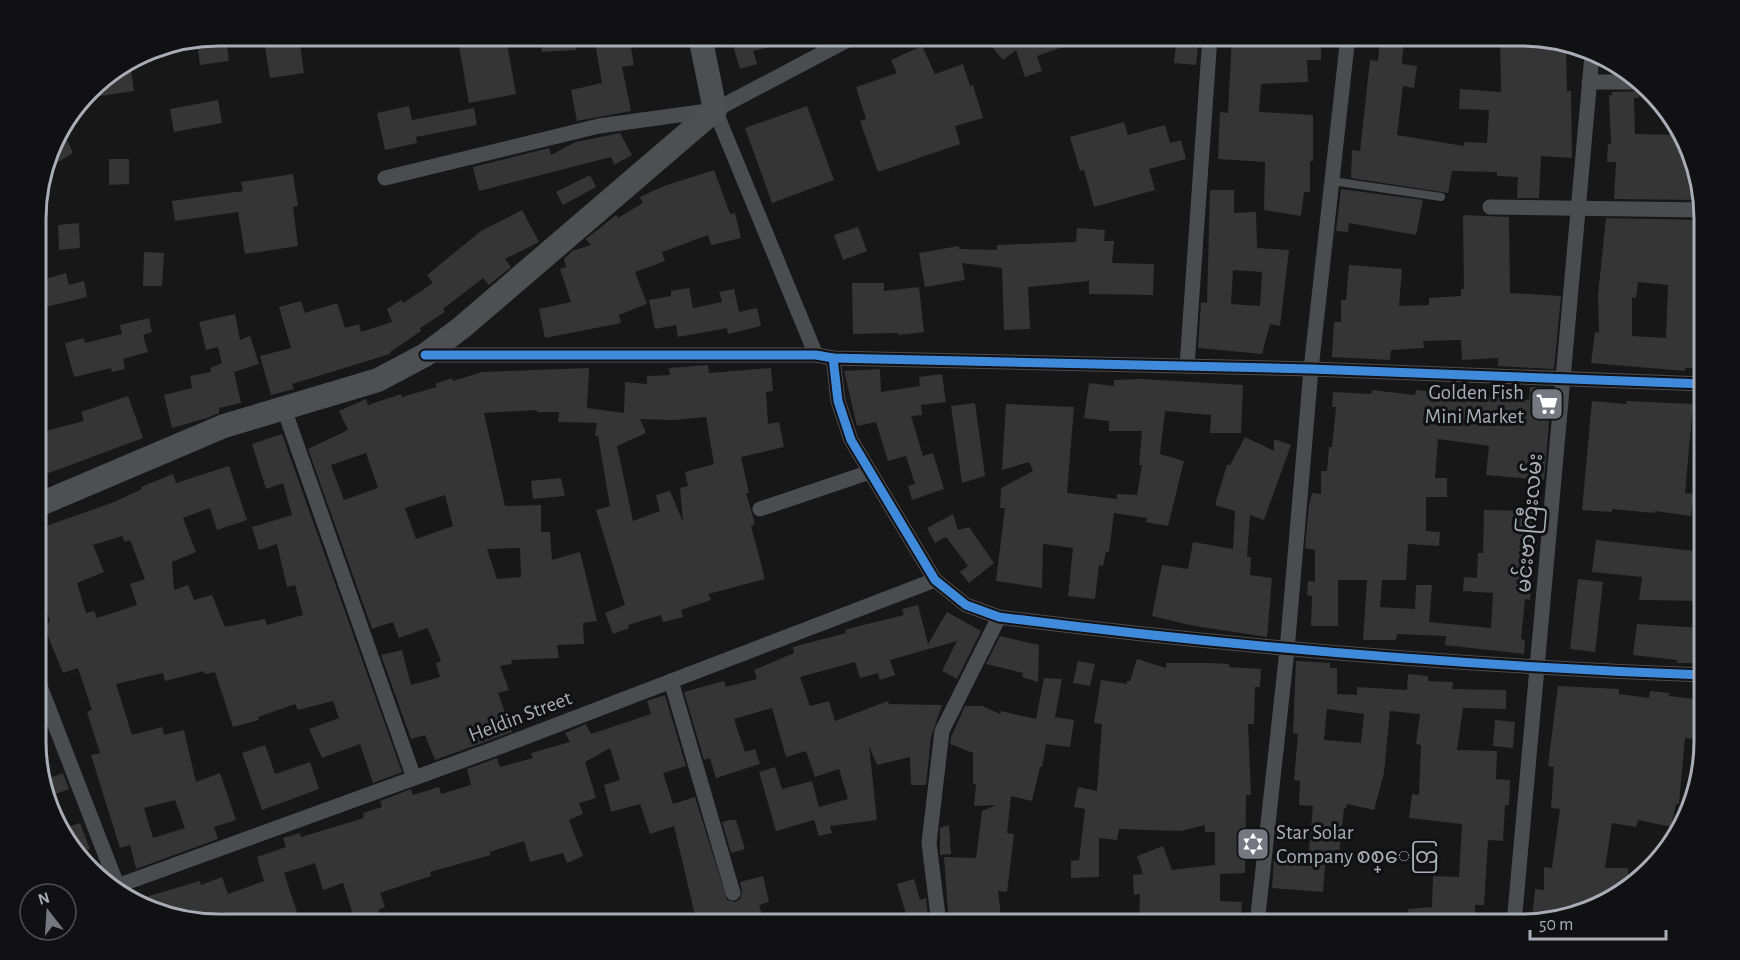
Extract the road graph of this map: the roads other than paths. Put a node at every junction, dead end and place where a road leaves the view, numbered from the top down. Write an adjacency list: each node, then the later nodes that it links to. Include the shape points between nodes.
1 (702, 47): 8 (main road)
2 (834, 47): 8 (street)
3 (1209, 47): 18 (street)
4 (1347, 47): 10 (street)
5 (1591, 62): 6 (street, မင်းဗာကြီးလမ်း)
6 (1590, 82): 7 (street); 12 (street, မင်းဗာကြီးလမ်း)
7 (1626, 82)
8 (715, 110): 9 (street, via 599,126); 15 (main road); 16 (street)
9 (385, 178)
10 (1332, 181): 11 (lane); 19 (street)
11 (1441, 197)
12 (1578, 206): 13 (street); 14 (street); 20 (street, မင်းဗာကြီးလမ်း)
13 (1490, 207)
14 (1693, 210)
15 (425, 355): 16 (street); 22 (main road, via 378,380)
16 (816, 355): 17 (street)
17 (833, 358): 18 (street); 23 (street, via 838,401 850,440)
18 (1187, 366): 19 (street)
19 (1311, 369): 20 (street); 28 (street)
20 (1563, 377): 21 (street); 29 (street, မင်းဗာကြီးလမ်း)
21 (1694, 384)
22 (284, 409): 24 (main road, via 224,426); 33 (street)
23 (870, 472): 25 (street); 26 (street)
24 (47, 499)
25 (760, 509)
26 (935, 580): 27 (street, via 966,605); 31 (street, Heldin Street)
27 (999, 617): 28 (street); 37 (street, via 942,731 929,843)
28 (1287, 650): 29 (street); 38 (street)
29 (1537, 669): 30 (street); 39 (street, မင်းဗာကြီးလမ်း)
30 (1694, 675)
31 (670, 681): 33 (street, Heldin Street); 36 (street)
32 (47, 704): 34 (street)
33 (414, 778): 35 (street, Heldin Street)
34 (113, 875)
35 (127, 886)
36 (733, 893)
37 (938, 913)
38 (1258, 913)
39 (1515, 913)

